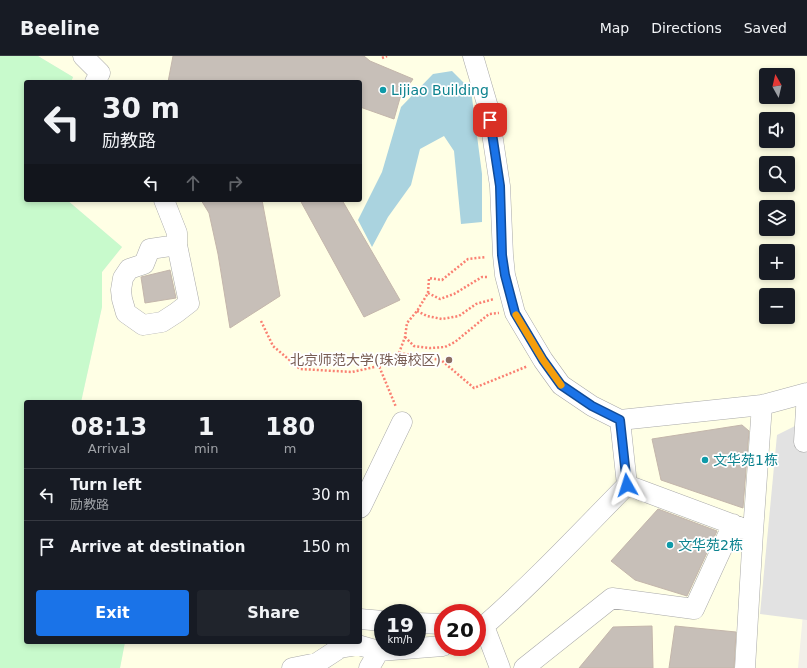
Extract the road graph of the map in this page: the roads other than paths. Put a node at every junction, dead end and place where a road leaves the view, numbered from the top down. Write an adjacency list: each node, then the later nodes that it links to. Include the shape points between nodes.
1 (83, 56): 3 (lane, via 100,74)
2 (473, 56): 8 (lane, via 488,107 500,186 502,255 515,313 561,385 592,406)
3 (96, 80)
4 (165, 202): 5 (lane, via 176,233)
5 (176, 245)
6 (807, 393): 7 (lane); 10 (lane)
7 (762, 405): 8 (lane); 14 (lane)
8 (620, 420): 11 (lane)
9 (402, 422): 12 (lane)
10 (804, 442)
11 (627, 485): 13 (lane); 17 (lane, via 576,538)
12 (362, 507)
13 (732, 524): 14 (lane); 24 (lane, via 694,609 612,598)
14 (754, 532): 25 (lane)
15 (362, 619): 16 (lane)
16 (374, 620)
17 (486, 622)
18 (486, 641): 23 (lane)
19 (374, 650): 21 (lane, via 358,645 340,648 317,663)
20 (376, 656): 22 (lane)
21 (292, 668)
22 (369, 668)
23 (500, 668)
24 (524, 668)
25 (746, 668)

